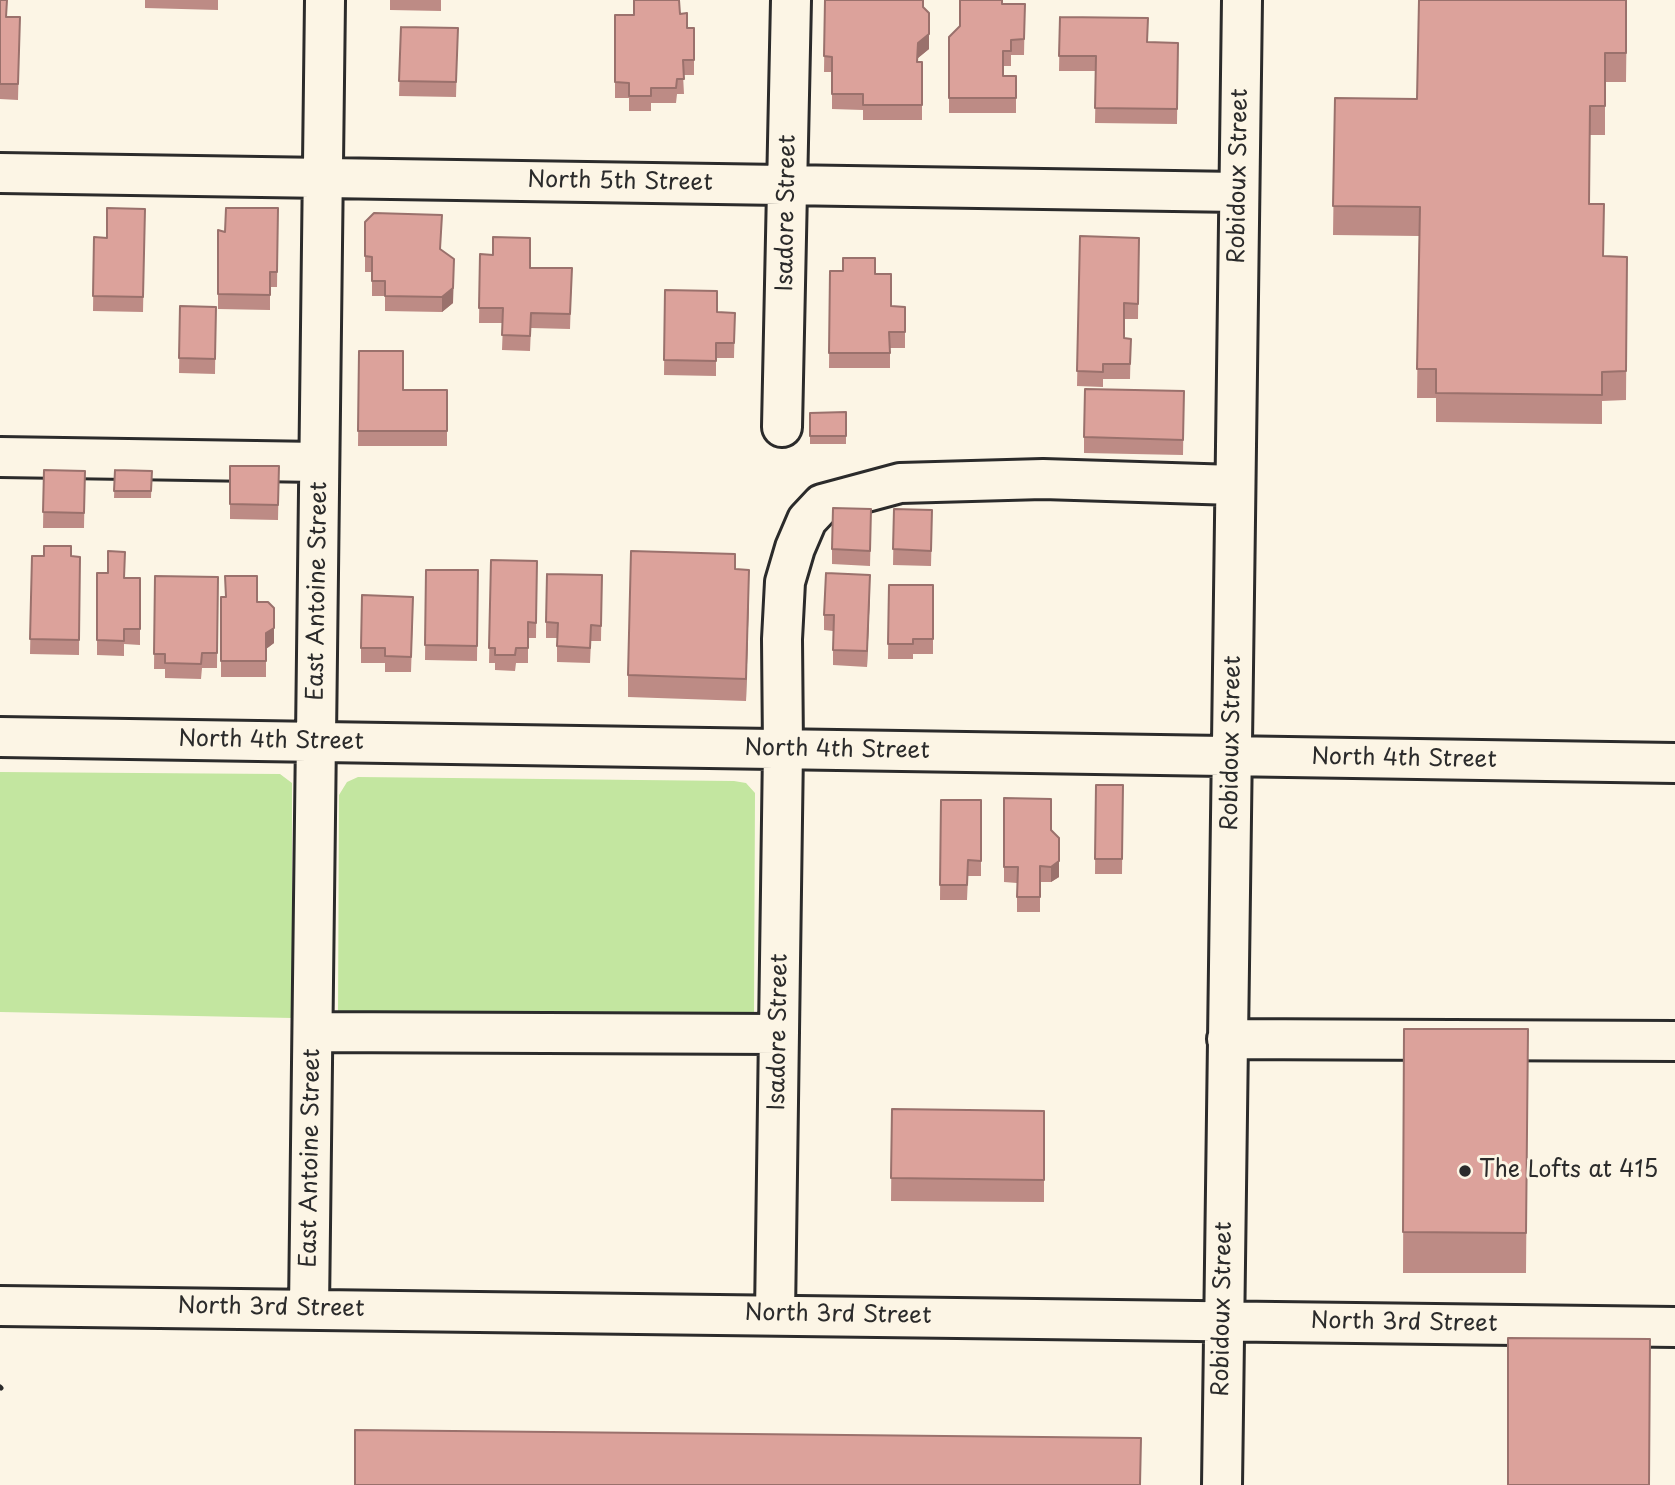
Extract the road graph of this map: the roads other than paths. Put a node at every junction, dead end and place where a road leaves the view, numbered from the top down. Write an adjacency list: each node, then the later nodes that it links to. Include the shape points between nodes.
1 (325, 0): 5 (street, East Antoine Street)
2 (791, 0): 6 (street, Isadore Street)
3 (1242, 0): 7 (street, Robidoux Street)
4 (0, 173): 5 (street, North 5th Street)
5 (322, 178): 6 (street, North 5th Street); 10 (street, East Antoine Street)
6 (787, 185): 7 (street, North 5th Street); 8 (street, Isadore Street)
7 (1239, 192): 11 (street, Robidoux Street)
8 (782, 426)
9 (0, 457): 10 (street)
10 (319, 462): 13 (street, East Antoine Street)
11 (1235, 485): 14 (street, Isadore Street, via 1043,480 900,483 822,503 807,520 785,582); 15 (street, Robidoux Street)
12 (0, 737): 13 (street, North 4th Street)
13 (316, 742): 14 (street, North 4th Street); 17 (street, East Antoine Street)
14 (783, 749): 15 (street, North 4th Street); 18 (street, Isadore Street)
15 (1232, 757): 16 (street, North 4th Street); 19 (street, Robidoux Street)
16 (1675, 763)
17 (313, 1032): 18 (street); 22 (street, East Antoine Street)
18 (779, 1034): 23 (street, Isadore Street)
19 (1227, 1039): 20 (street); 24 (street, Robidoux Street)
20 (1675, 1041)
21 (0, 1306): 22 (street, North 3rd Street)
22 (309, 1309): 23 (street, North 3rd Street)
23 (775, 1314): 24 (street, North 3rd Street)
24 (1223, 1320): 25 (street, North 3rd Street); 26 (street, Robidoux Street)
25 (1675, 1326)
26 (1222, 1485)

